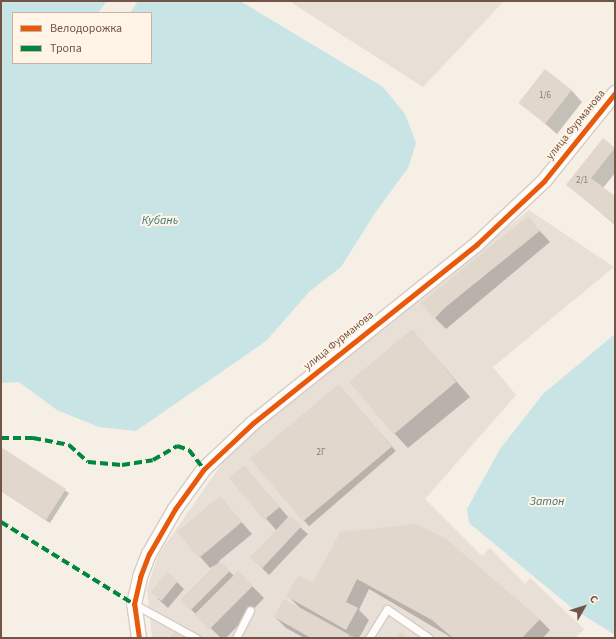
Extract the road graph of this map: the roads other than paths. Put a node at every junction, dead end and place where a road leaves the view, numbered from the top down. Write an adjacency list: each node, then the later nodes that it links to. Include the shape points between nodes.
1 (615, 93): 2 (street, улица Фурманова, via 544,181 477,244 253,423 204,469 175,509 149,554)
2 (134, 604): 4 (street, улица Фурманова); 5 (lane)
3 (250, 610): 6 (lane)
4 (139, 638)
5 (196, 638)
6 (236, 638)
7 (369, 638): 8 (lane, via 386,609)
8 (429, 638)

